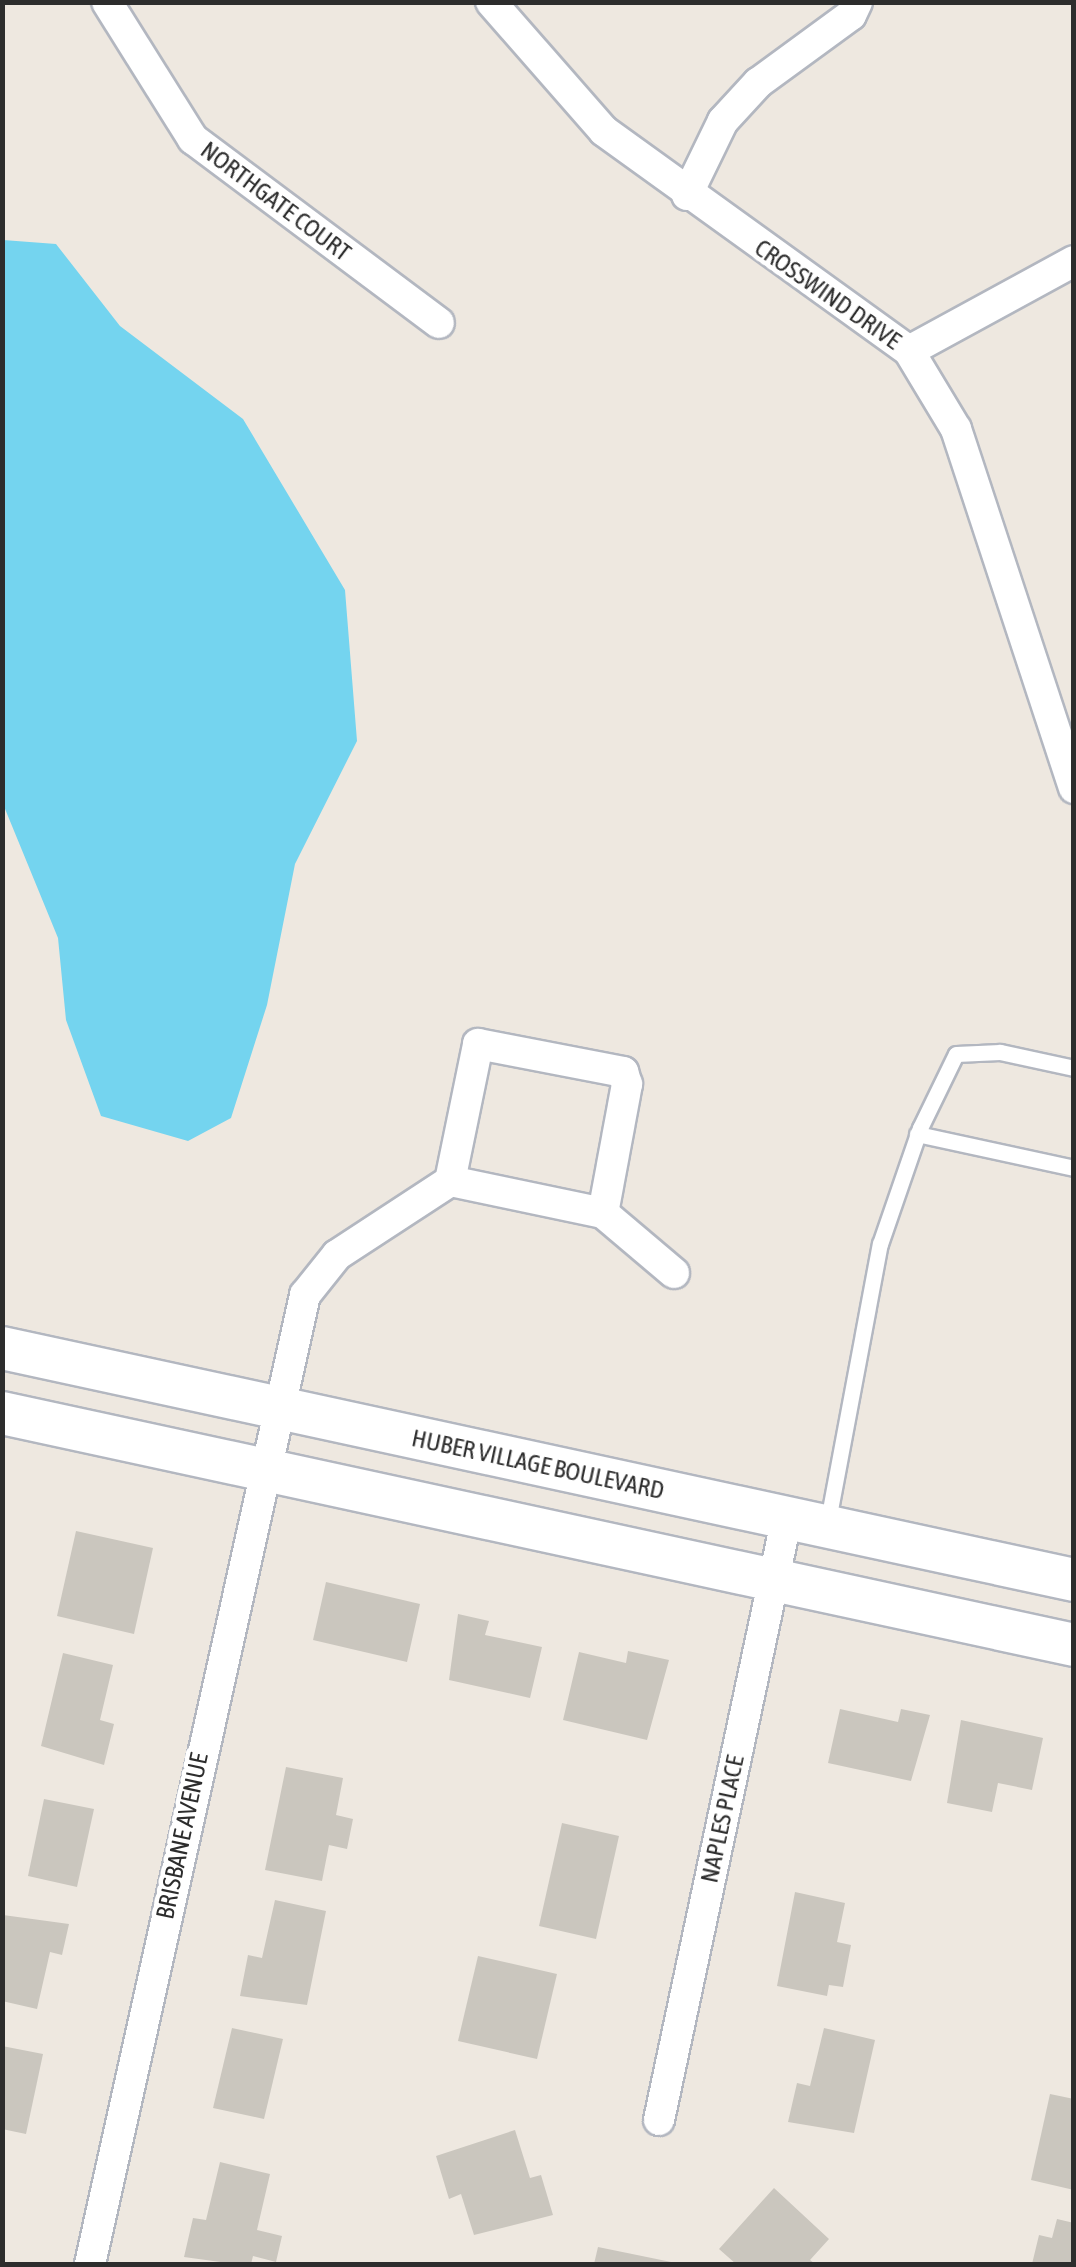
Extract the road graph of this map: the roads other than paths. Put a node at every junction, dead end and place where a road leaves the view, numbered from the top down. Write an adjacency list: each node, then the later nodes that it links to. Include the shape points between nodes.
1 (106, 2): 6 (street, NORTHGATE COURT, via 193,138)
2 (491, 2): 4 (street, CROSSWIND DRIVE, via 604,131)
3 (857, 2): 4 (street, via 851,15 758,83 723,122)
4 (687, 195): 7 (street, CROSSWIND DRIVE)
5 (1074, 262): 7 (street)
6 (439, 323)
7 (910, 350): 8 (street, CROSSWIND DRIVE, via 956,429)
8 (1074, 788)
9 (1074, 1068): 10 (lane, via 1000,1052 956,1054)
10 (917, 1134): 11 (lane); 19 (lane, via 880,1244)
11 (1074, 1168)
12 (450, 1181): 13 (street); 13 (street, via 478,1044 624,1072 628,1084); 16 (street, BRISBANE AVENUE, via 337,1255 319,1275 297,1313)
13 (603, 1212): 14 (street)
14 (674, 1273)
15 (2, 1348): 16 (street, HUBER VILLAGE BOULEVARD)
16 (275, 1408): 18 (street, BRISBANE AVENUE); 19 (street, HUBER VILLAGE BOULEVARD)
17 (2, 1413): 18 (street)
18 (262, 1470): 20 (street); 24 (street, BRISBANE AVENUE)
19 (807, 1522): 20 (street, NAPLES PLACE); 21 (street, HUBER VILLAGE BOULEVARD)
20 (773, 1580): 22 (street); 23 (street, NAPLES PLACE)
21 (1074, 1580)
22 (1074, 1645)
23 (659, 2120)
24 (90, 2264)

